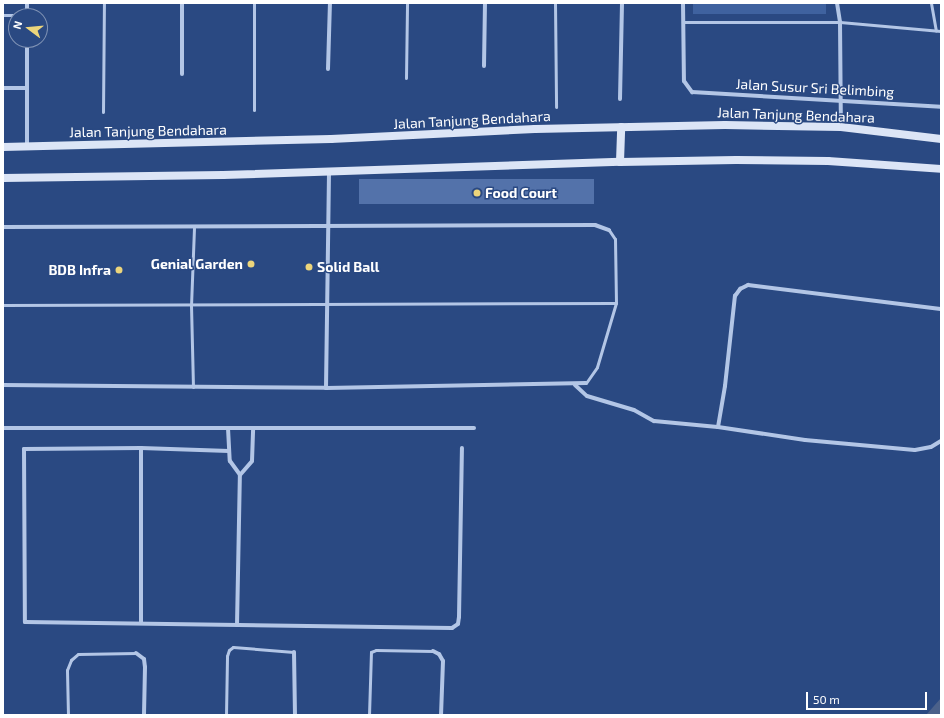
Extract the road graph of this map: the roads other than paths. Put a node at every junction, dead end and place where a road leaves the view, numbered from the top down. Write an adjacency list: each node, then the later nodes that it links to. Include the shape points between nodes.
1 (104, 3): 28 (lane)
2 (182, 3): 19 (street)
3 (254, 3): 27 (lane)
4 (330, 3): 18 (street)
5 (407, 3): 20 (lane)
6 (485, 3): 17 (street)
7 (555, 3): 26 (lane)
8 (622, 3): 23 (street)
9 (683, 3): 12 (street)
10 (837, 3): 13 (street)
11 (931, 3): 14 (lane)
12 (683, 22): 13 (lane); 24 (street, Jalan Susur Sri Belimbing, via 684,81 688,90 698,94)
13 (840, 22): 14 (lane); 24 (street)
14 (936, 31): 15 (lane)
15 (941, 32)
16 (27, 48): 22 (street)
17 (484, 66)
18 (328, 69)
19 (182, 74)
20 (406, 78)
21 (3, 88): 22 (street)
22 (27, 88): 33 (street)
23 (620, 99)
24 (842, 99): 25 (street, Jalan Susur Sri Belimbing); 30 (street)
25 (941, 106)
26 (556, 107)
27 (254, 110)
28 (103, 112)
29 (621, 127): 30 (main road, Jalan Tanjung Bendahara); 33 (main road, Jalan Tanjung Bendahara, via 331,139); 34 (main road)
30 (842, 127): 31 (main road, Jalan Tanjung Bendahara)
31 (941, 139)
32 (3, 147): 33 (main road, Jalan Tanjung Bendahara)
33 (27, 147)
34 (620, 162): 35 (main road, via 828,161); 36 (main road)
35 (941, 169)
36 (329, 171): 37 (main road); 40 (street)
37 (3, 178)
38 (3, 227): 39 (street)
39 (194, 228): 40 (street); 44 (lane)
40 (328, 228): 41 (street, via 595,225); 45 (street)
41 (609, 230): 42 (lane, via 615,238)
42 (616, 303): 45 (lane); 47 (lane, via 598,367)
43 (3, 305): 44 (lane)
44 (191, 306): 45 (lane); 50 (lane)
45 (327, 306): 51 (street)
46 (941, 309): 52 (street, via 748,285 740,289 735,296)
47 (586, 383): 49 (street)
48 (3, 385): 50 (street)
49 (575, 385): 51 (street); 52 (street, via 587,396 634,410 654,421)
50 (192, 387): 51 (street)
51 (326, 388)
52 (718, 427): 57 (street, via 805,440 915,450 931,447)
53 (3, 428): 54 (street)
54 (228, 428): 55 (street); 60 (street)
55 (253, 428): 56 (street); 61 (street, via 252,460)
56 (474, 428)
57 (941, 441)
58 (141, 448): 60 (street); 62 (street); 62 (street, via 24,449 24,464 25,622)
59 (462, 448): 63 (street, via 458,624 452,628)
60 (229, 451): 61 (street, via 230,461)
61 (240, 475): 63 (street)
62 (141, 622): 63 (street)
63 (237, 625)
64 (433, 651): 71 (lane, via 371,652); 72 (street, via 439,654 442,661)
65 (294, 652): 69 (lane, via 233,647 229,650 226,656); 70 (street)
66 (136, 653): 67 (lane, via 78,654 71,660 67,670); 68 (street, via 144,659 145,666)
67 (68, 715)
68 (144, 715)
69 (226, 715)
70 (295, 715)
71 (368, 715)
72 (441, 715)

